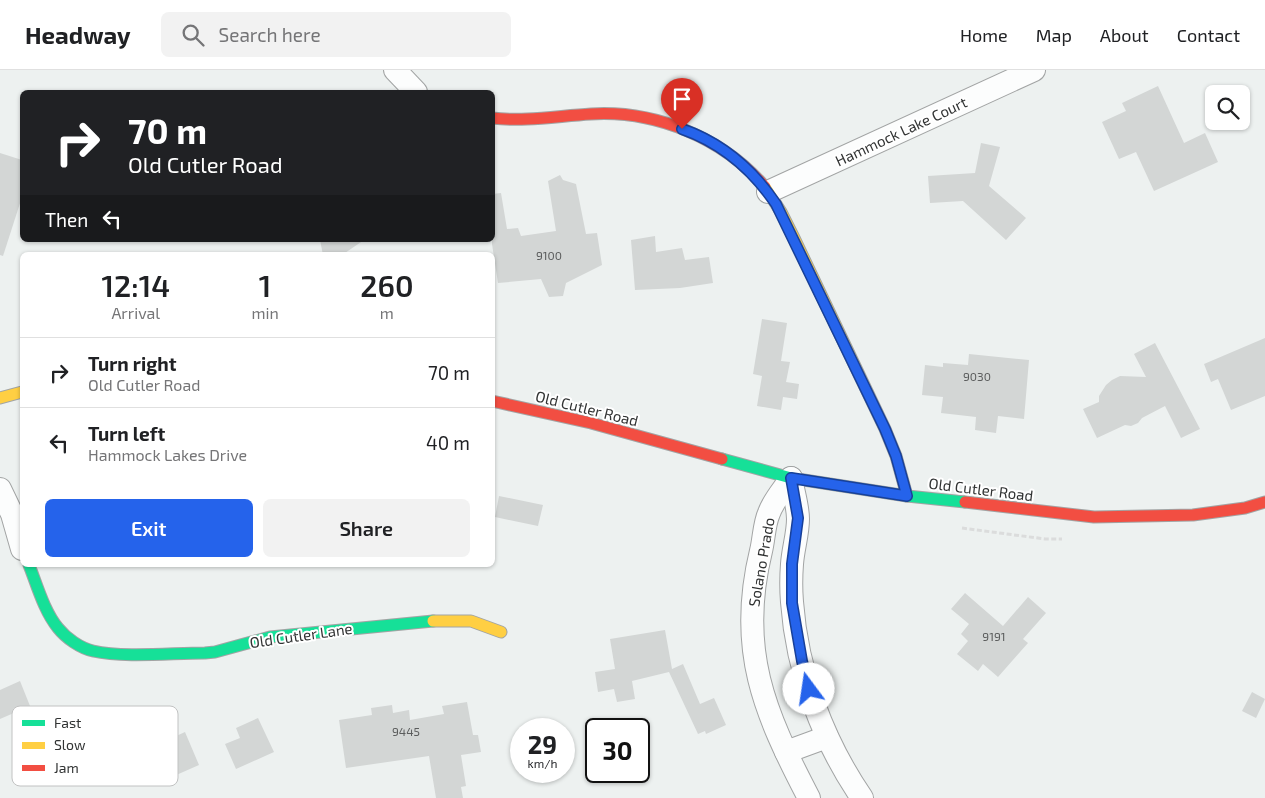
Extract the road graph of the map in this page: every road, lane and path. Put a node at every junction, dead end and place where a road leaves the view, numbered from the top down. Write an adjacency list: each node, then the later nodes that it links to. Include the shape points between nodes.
1 (395, 70): 3 (street)
2 (1029, 71): 5 (street, Hammock Lake Court)
3 (414, 90)
4 (495, 118): 5 (street, via 528,121 601,113 669,125 695,134 726,152 754,175)
5 (768, 192): 11 (street, via 885,429)
6 (20, 393): 7 (street)
7 (0, 398)
8 (495, 402): 9 (street, Old Cutler Road, via 591,423)
9 (791, 478): 11 (street, Old Cutler Road); 16 (street, Solano Prado, via 798,518 792,564 792,603 809,689); 17 (street, Solano Prado, via 768,513 757,569 752,623 760,685)
10 (0, 489): 13 (street)
11 (907, 496): 12 (street, Old Cutler Road, via 1094,517 1194,515)
12 (1265, 502)
13 (20, 542)
14 (30, 567): 15 (street, Old Cutler Lane, via 57,627 68,639 91,651 116,654 205,653 270,637 432,621 471,621)
15 (501, 632)
16 (827, 737): 17 (street); 19 (street, Solano Prado)
17 (786, 752): 18 (street, Solano Prado)
18 (809, 798)
19 (862, 798)

